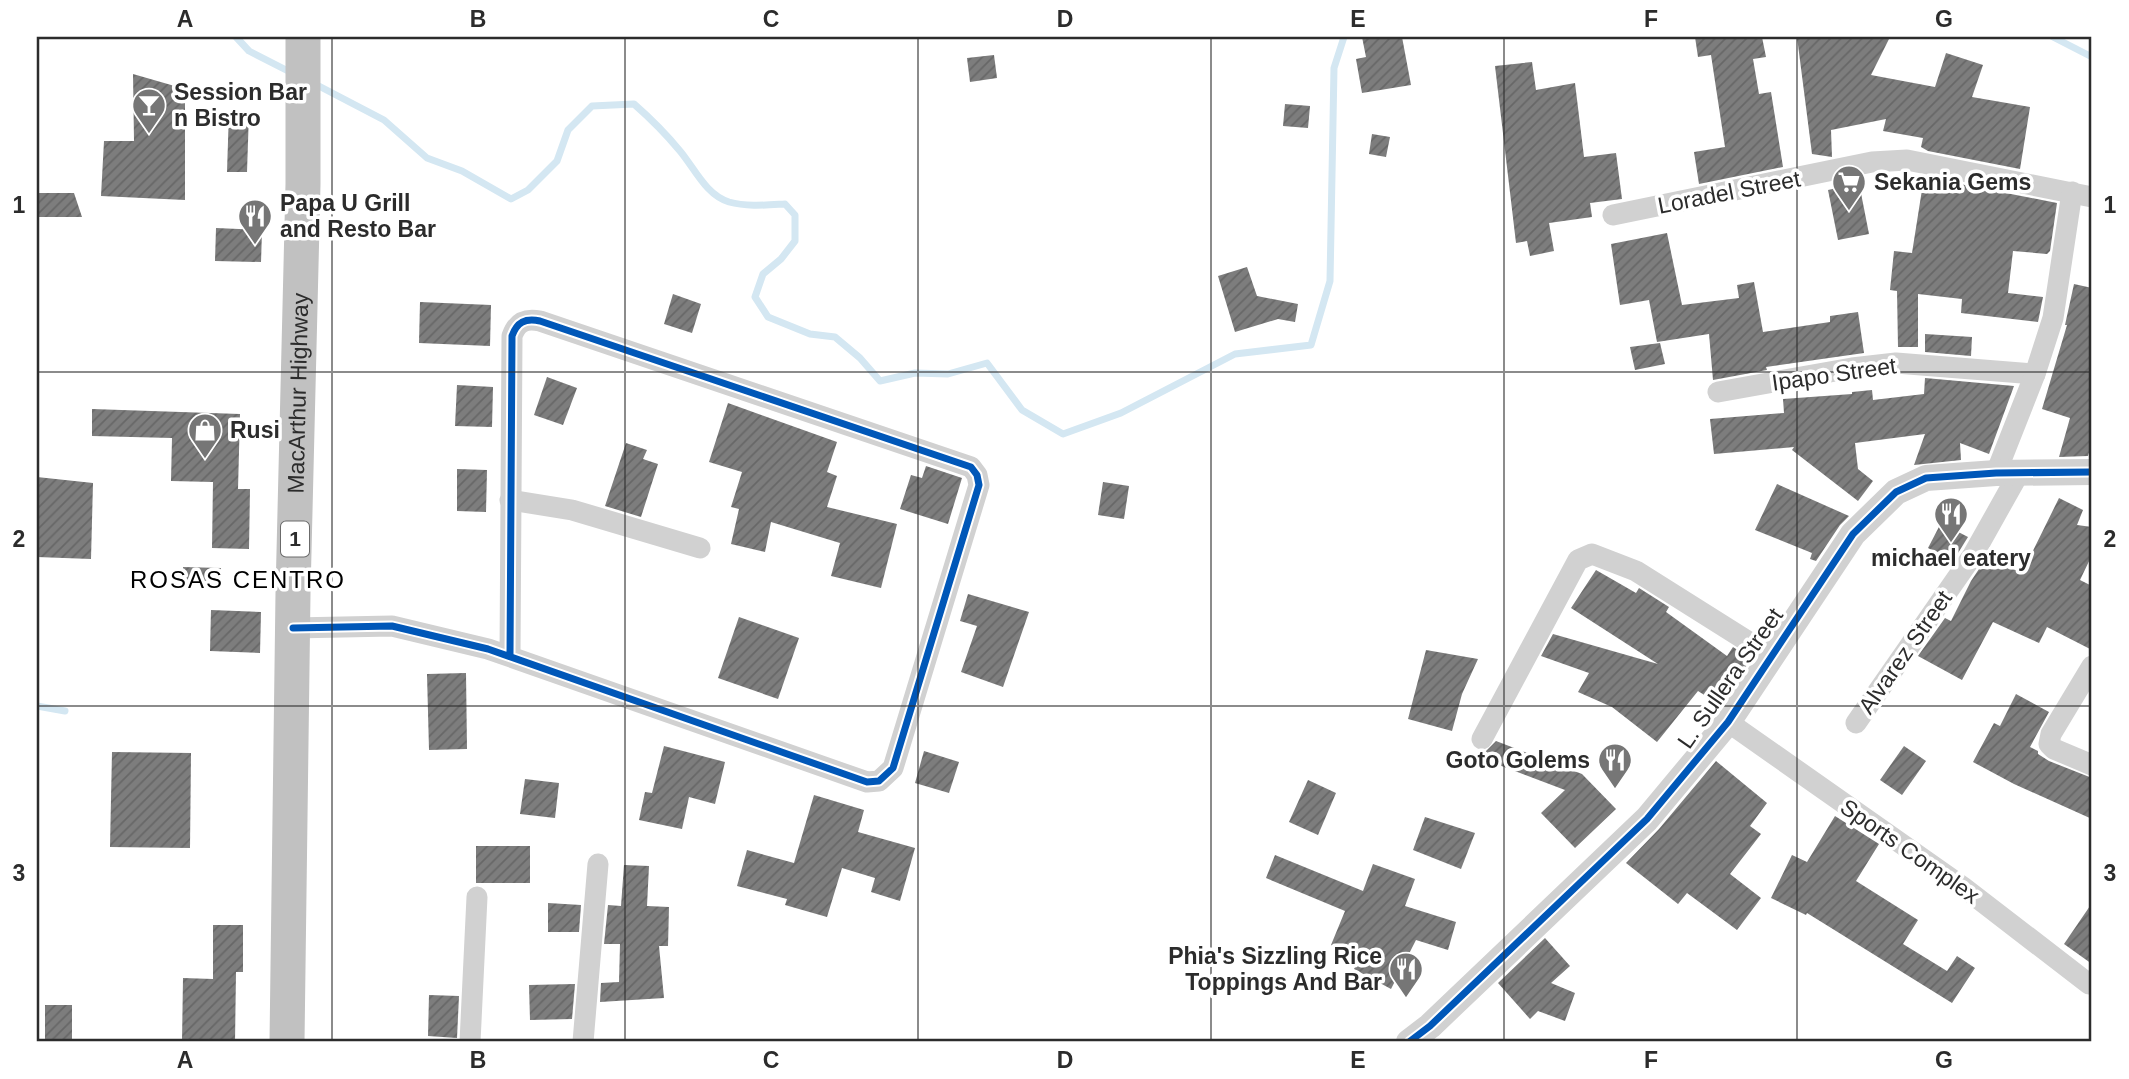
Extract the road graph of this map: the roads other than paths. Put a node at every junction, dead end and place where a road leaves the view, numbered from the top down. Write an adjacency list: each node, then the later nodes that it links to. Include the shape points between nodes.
1 (303, 37): 10 (highway, MacArthur Highway / 1)
2 (2082, 194): 3 (street, Loradel Street, via 1895,160); 4 (street)
3 (1613, 215)
4 (2035, 374): 5 (street, Ipapo Street, via 1896,363); 7 (street)
5 (1718, 392)
6 (2092, 472): 7 (street, L. Sullera Street)
7 (2007, 473): 12 (street, L. Sullera Street, via 1926,478 1896,492 1853,534); 15 (street, Alvarez Street, via 1973,555)
8 (510, 500): 9 (street, via 572,510); 11 (street); 11 (street, via 512,336 521,321 531,319 971,467 979,485 893,768 878,781 867,782)
9 (700, 548)
10 (293, 628): 11 (street, via 391,626); 21 (highway, MacArthur Highway / 1)
11 (510, 656)
12 (1770, 656): 14 (street, L. Sullera Street); 16 (street, via 1636,571 1592,554 1578,560)
13 (2092, 666): 17 (street, via 2049,744)
14 (1728, 722): 20 (street, Sports Complex, via 1963,887); 24 (street, L. Sullera Street, via 1647,819)
15 (1856, 723)
16 (1482, 739)
17 (2092, 765)
18 (598, 864): 23 (street)
19 (477, 897): 22 (street)
20 (2090, 984)
21 (287, 1042)
22 (470, 1042)
23 (583, 1042)
24 (1409, 1042)

